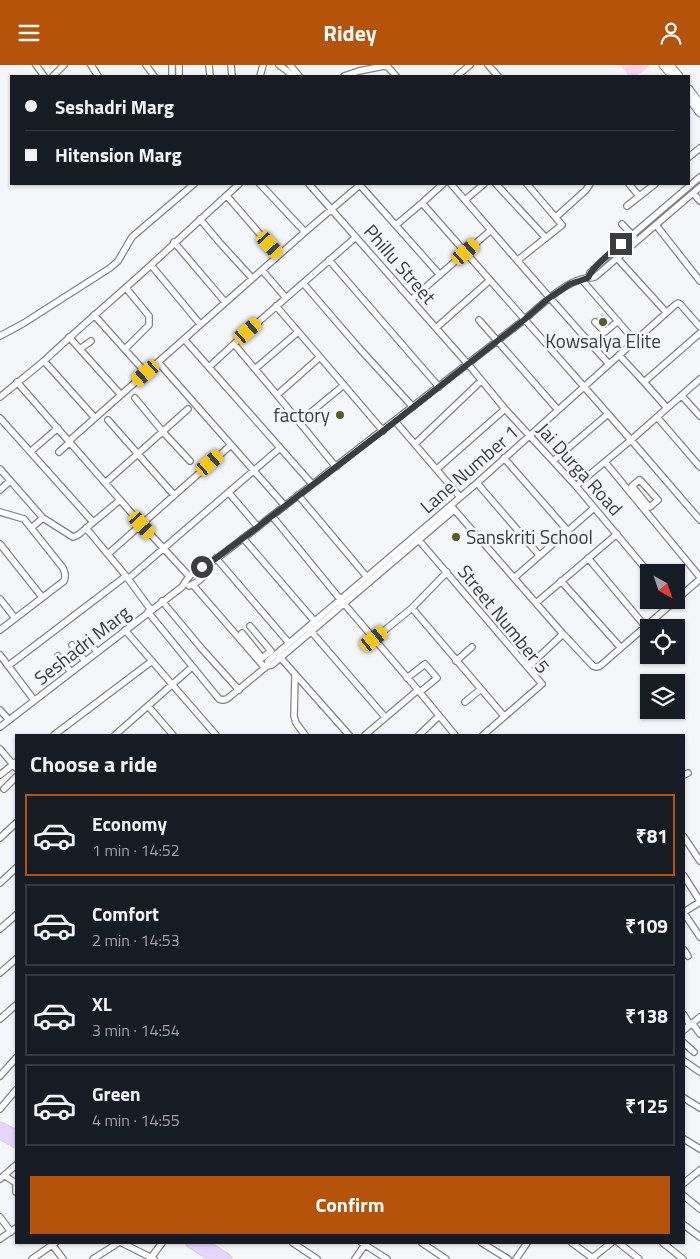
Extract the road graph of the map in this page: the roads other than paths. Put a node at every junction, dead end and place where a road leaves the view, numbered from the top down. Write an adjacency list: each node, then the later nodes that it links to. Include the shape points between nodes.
1 (64, 65): 8 (street)
2 (279, 65): 9 (street)
3 (290, 65): 10 (street)
4 (470, 65): 13 (street)
5 (488, 65): 14 (street)
6 (663, 65): 15 (street)
7 (670, 65): 16 (street)
8 (54, 75)
9 (291, 75)
10 (298, 75)
11 (347, 75): 12 (street, via 384,66)
12 (395, 75)
13 (458, 75)
14 (497, 75)
15 (671, 75)
16 (678, 75)
17 (690, 90): 19 (street)
18 (690, 99): 20 (street)
19 (700, 104)
20 (700, 113)
21 (700, 148): 22 (street)
22 (690, 156)
23 (700, 177): 54 (street)
24 (193, 185): 90 (street, via 132,237 110,268)
25 (238, 185): 40 (street)
26 (261, 185): 53 (street)
27 (310, 185): 46 (street, Phillu Street)
28 (359, 185): 46 (street)
29 (361, 185): 50 (street)
30 (442, 185): 44 (street)
31 (452, 185): 42 (street)
32 (483, 185): 42 (street)
33 (497, 185): 56 (street)
34 (528, 185): 47 (street)
35 (589, 185): 47 (street)
36 (630, 185): 41 (street)
37 (654, 185): 41 (street)
38 (700, 187): 39 (street, Seshadri Marg)
39 (693, 193): 43 (street); 51 (street, Seshadri Marg)
40 (227, 195): 48 (street); 60 (street)
41 (639, 196): 45 (street)
42 (465, 200): 52 (street)
43 (700, 201)
44 (422, 203): 50 (street); 59 (street)
45 (627, 206)
46 (331, 209): 53 (street); 55 (street, Phillu Street)
47 (556, 217): 56 (street, via 562,225)
48 (200, 219): 58 (street); 67 (street)
49 (622, 224): 54 (street)
50 (396, 225): 66 (street)
51 (656, 225): 57 (street, Seshadri Marg); 70 (street)
52 (491, 230): 59 (street); 62 (street)
53 (305, 232): 60 (street)
54 (632, 235): 57 (street); 68 (street)
55 (356, 237): 63 (street); 75 (street, Phillu Street)
56 (546, 238): 62 (street)
57 (637, 241): 61 (street, Seshadri Marg)
58 (174, 242): 64 (street); 76 (street)
59 (466, 252): 66 (street); 69 (street)
60 (278, 255): 65 (street)
61 (616, 258): 68 (street, Seshadri Marg, via 595,277); 78 (street)
62 (518, 260): 74 (street)
63 (329, 261): 71 (street); 114 (street)
64 (151, 265): 72 (street); 84 (street)
65 (262, 270): 67 (street); 73 (street)
66 (440, 275): 75 (street)
67 (252, 278): 76 (street)
68 (585, 279): 74 (street, Seshadri Marg, via 570,284); 82 (street, via 606,313)
69 (490, 280): 81 (street); 86 (street)
70 (700, 281)
71 (303, 283): 73 (street); 120 (street)
72 (126, 288): 79 (street); 98 (street, via 149,316 149,325)
73 (286, 297): 77 (street)
74 (549, 298): 81 (street, Seshadri Marg); 104 (street)
75 (411, 300): 86 (street, Phillu Street)
76 (225, 302): 84 (street)
77 (276, 306): 88 (street); 96 (street)
78 (666, 312): 85 (street, Lane Number 1, via 678,303); 95 (street, Lane Number 1)
79 (94, 315): 91 (street); 98 (street)
80 (479, 320): 94 (street)
81 (524, 320): 94 (street, Seshadri Marg); 113 (street)
82 (615, 321): 83 (street, via 605,332); 95 (street)
83 (595, 322)
84 (200, 324): 92 (street)
85 (700, 327)
86 (436, 328): 103 (street, Phillu Street)
87 (81, 330): 97 (street, via 73,337)
88 (298, 332): 100 (street); 106 (street)
89 (700, 333): 110 (street)
90 (0, 337)
91 (69, 337): 97 (street); 101 (street)
92 (184, 339): 102 (street); 105 (street)
93 (91, 341): 97 (street)
94 (497, 341): 103 (street, Seshadri Marg); 124 (street)
95 (635, 341): 99 (street, Lane Number 1)
96 (234, 344): 105 (street); 106 (street)
97 (82, 349): 115 (street)
98 (125, 349): 107 (street)
99 (619, 355): 104 (street, Lane Number 1); 110 (street)
100 (320, 357): 112 (street); 116 (street)
101 (44, 361): 111 (street); 129 (street)
102 (158, 362): 107 (street); 140 (street)
103 (468, 364): 109 (street, Jai Durga Road); 114 (street, Seshadri Marg)
104 (609, 364): 113 (street, Lane Number 1)
105 (209, 367): 141 (street)
106 (255, 369): 116 (street)
107 (146, 373): 115 (street)
108 (700, 379): 117 (street)
109 (481, 381): 123 (street, Jai Durga Road); 139 (street)
110 (644, 381): 121 (street)
111 (17, 382): 118 (street); 133 (street)
112 (344, 385): 132 (street); 134 (street)
113 (584, 386): 124 (street, Lane Number 1); 125 (street)
114 (439, 387): 120 (street, Seshadri Marg)
115 (121, 395): 129 (street)
116 (277, 395): 132 (street)
117 (682, 396): 121 (street); 127 (street)
118 (0, 397)
119 (136, 398): 135 (street)
120 (413, 407): 131 (street, Seshadri Marg)
121 (667, 408): 126 (street)
122 (188, 409): 135 (street)
123 (505, 409): 136 (street, Jai Durga Road); 152 (street)
124 (558, 410): 136 (street, Lane Number 1)
125 (608, 414): 137 (street); 147 (street)
126 (657, 417): 137 (street); 150 (street)
127 (700, 417)
128 (0, 419): 142 (street)
129 (94, 419): 138 (street)
130 (108, 420): 144 (street)
131 (394, 421): 134 (street, Seshadri Marg); 139 (street)
132 (299, 422): 149 (street)
133 (58, 428): 138 (street); 142 (street)
134 (383, 431): 149 (street, Seshadri Marg)
135 (163, 432): 144 (street); 146 (street)
136 (530, 435): 145 (street, Lane Number 1); 147 (street, Jai Durga Road)
137 (631, 440): 148 (street); 173 (street)
138 (69, 442): 143 (street); 155 (street)
139 (414, 444): 152 (street)
140 (231, 445): 153 (street); 162 (street)
141 (280, 448): 153 (street); 157 (street)
142 (30, 452): 174 (street)
143 (59, 452)
144 (138, 454): 155 (street); 162 (street)
145 (504, 458): 156 (street, Lane Number 1); 179 (street)
146 (190, 461)
147 (553, 461): 158 (street, Jai Durga Road)
148 (605, 462): 158 (street); 160 (street)
149 (336, 467): 157 (street, Seshadri Marg)
150 (700, 467)
151 (0, 469): 154 (street)
152 (437, 469): 164 (street)
153 (254, 471): 161 (street); 167 (street)
154 (10, 481): 159 (street); 172 (street)
155 (105, 483): 165 (street)
156 (477, 483): 164 (street, Lane Number 1); 186 (street)
157 (312, 484): 163 (street, Seshadri Marg)
158 (576, 486): 169 (street, Jai Durga Road)
159 (0, 490)
160 (633, 492): 166 (street); 166 (street, via 632,485 640,479 658,500 650,507)
161 (229, 493): 176 (street); 184 (street)
162 (174, 495): 175 (street)
163 (298, 495): 167 (street, Seshadri Marg); 193 (street)
164 (460, 497): 168 (street, Lane Number 1)
165 (120, 500): 174 (street); 175 (street)
166 (644, 505): 196 (street)
167 (285, 506): 171 (street, Seshadri Marg)
168 (452, 508): 182 (street, Lane Number 1); 195 (street)
169 (594, 508): 179 (street); 180 (street, Jai Durga Road)
170 (0, 512): 177 (street, via 24,519)
171 (272, 516): 176 (street, Seshadri Marg); 204 (street)
172 (43, 518): 177 (street); 178 (street, via 73,537)
173 (700, 520)
174 (93, 522): 178 (street)
175 (142, 525): 184 (street); 185 (street)
176 (258, 527): 181 (street, Seshadri Marg)
177 (31, 528): 201 (street, via 66,573 64,581)
178 (86, 528): 185 (street)
179 (567, 531): 186 (street)
180 (617, 534): 188 (street); 189 (street, Jai Durga Road)
181 (244, 538): 187 (street, Seshadri Marg); 212 (street)
182 (417, 538): 191 (street, Street Number 5); 193 (street, Lane Number 1); 204 (street)
183 (0, 544): 201 (street)
184 (163, 548): 192 (street); 194 (street)
185 (108, 554): 194 (street)
186 (539, 555): 195 (street)
187 (216, 558): 190 (street, Seshadri Marg); 223 (street)
188 (588, 558): 197 (street); 210 (street)
189 (642, 564)
190 (207, 565): 192 (street, Seshadri Marg); 198 (street, Seshadri Marg, via 207,571)
191 (447, 572): 206 (street); 240 (street, Street Number 5)
192 (189, 576): 199 (street, Seshadri Marg)
193 (367, 577): 204 (street, Lane Number 1)
194 (127, 578): 208 (street); 237 (street)
195 (514, 578): 205 (street)
196 (700, 578): 200 (street)
197 (561, 581): 205 (street); 227 (street)
198 (193, 585): 199 (street, Seshadri Marg); 225 (street)
199 (182, 587): 203 (street, Seshadri Marg)
200 (685, 591)
201 (42, 597): 209 (street)
202 (0, 599): 209 (street)
203 (162, 601): 208 (street, Seshadri Marg); 246 (street)
204 (342, 602): 212 (street, Lane Number 1); 222 (street)
205 (536, 603): 219 (street)
206 (412, 608): 222 (street); 235 (street)
207 (665, 609): 211 (street)
208 (150, 611): 216 (street, Seshadri Marg); 238 (street)
209 (15, 619): 215 (street)
210 (640, 619)
211 (654, 619)
212 (316, 623): 214 (street, Lane Number 1)
213 (250, 626): 220 (street)
214 (309, 629): 223 (street); 232 (street); 254 (street)
215 (0, 630)
216 (125, 631): 229 (street, Seshadri Marg); 234 (street)
217 (640, 631): 227 (street)
218 (242, 633): 225 (street)
219 (563, 634): 227 (street, via 596,667); 240 (street)
220 (259, 637): 225 (street); 225 (street, via 271,652 262,658)
221 (87, 639): 229 (street)
222 (374, 639): 243 (street)
223 (289, 643): 232 (street)
224 (72, 645): 228 (street)
225 (249, 646): 239 (street)
226 (472, 647): 235 (street)
227 (620, 648)
228 (77, 651): 233 (street); 236 (street)
229 (97, 652): 233 (street, Seshadri Marg)
230 (0, 655): 237 (street)
231 (58, 656): 236 (street)
232 (278, 656): 239 (street, via 272,665); 242 (street)
233 (85, 661): 241 (street, Seshadri Marg)
234 (152, 661): 244 (street); 257 (street)
235 (456, 661): 245 (street, via 469,680)
236 (63, 662): 241 (street)
237 (8, 666): 248 (street)
238 (192, 667): 244 (street); 246 (street, via 219,699 228,699)
239 (266, 667): 246 (street)
240 (528, 667): 253 (street, Street Number 5, via 542,684)
241 (71, 672): 248 (street, Seshadri Marg)
242 (295, 676): 261 (street, via 294,716); 262 (street)
243 (407, 678): 247 (street); 247 (street, via 425,664 437,677)
244 (173, 685): 250 (street); 260 (street)
245 (481, 689): 249 (street); 253 (street)
246 (239, 690)
247 (419, 691): 252 (street); 254 (street)
248 (34, 700): 255 (street, Seshadri Marg)
249 (465, 702)
250 (148, 707): 258 (street); 259 (street)
251 (0, 710): 255 (street)
252 (439, 716): 264 (street); 265 (street)
253 (504, 716): 266 (street)
254 (385, 717): 263 (street)
255 (9, 720): 256 (street, Seshadri Marg)
256 (0, 727)
257 (55, 734)
258 (116, 734)
259 (170, 734)
260 (215, 734)
261 (304, 734)
262 (348, 734)
263 (366, 734)
264 (420, 734)
265 (454, 734)
266 (484, 734)
267 (0, 749): 268 (street)
268 (15, 765): 269 (street)
269 (0, 775)
270 (15, 778): 271 (street)
271 (4, 789)
272 (15, 824): 273 (street)
273 (0, 838)
274 (685, 838): 275 (street)
275 (700, 861)
276 (15, 871): 278 (street)
277 (685, 878): 279 (street)
278 (0, 883)
279 (700, 901): 280 (street)
280 (685, 912)
281 (685, 914): 284 (street)
282 (15, 916): 283 (street)
283 (0, 929)
284 (700, 937)
285 (685, 952): 286 (street)
286 (688, 956)
287 (15, 960): 288 (street)
288 (0, 973)
289 (15, 1006): 292 (street)
290 (685, 1016): 293 (street)
291 (700, 1017): 293 (street)
292 (0, 1019)
293 (691, 1024): 294 (street); 295 (street)
294 (685, 1028)
295 (700, 1034)
296 (685, 1044): 297 (street)
297 (694, 1052)
298 (15, 1060): 301 (street)
299 (685, 1062): 300 (street)
300 (699, 1070)
301 (0, 1076)
302 (15, 1091): 305 (street)
303 (685, 1099): 304 (street)
304 (700, 1108)
305 (0, 1109)
306 (0, 1127): 307 (main road)
307 (11, 1135)
308 (685, 1140): 309 (street)
309 (700, 1149)
310 (15, 1166): 313 (street)
311 (700, 1170): 312 (street)
312 (693, 1176): 314 (street); 315 (street)
313 (2, 1177): 316 (street)
314 (685, 1181)
315 (700, 1181)
316 (15, 1183)
317 (685, 1197): 318 (street)
318 (700, 1209)
319 (0, 1217): 321 (street)
320 (685, 1226): 322 (street)
321 (13, 1230): 323 (street)
322 (700, 1237)
323 (0, 1239)
324 (52, 1244): 342 (street)
325 (54, 1244): 343 (street)
326 (116, 1244): 344 (street)
327 (124, 1244): 345 (street)
328 (161, 1244): 345 (street)
329 (194, 1244): 346 (main road)
330 (204, 1244): 347 (main road)
331 (294, 1244): 348 (street)
332 (363, 1244): 349 (street)
333 (365, 1244): 350 (street)
334 (424, 1244): 351 (street)
335 (484, 1244): 352 (street)
336 (526, 1244): 341 (street)
337 (573, 1244): 353 (street)
338 (610, 1244): 353 (street)
339 (620, 1244): 354 (street)
340 (664, 1244): 355 (street)
341 (519, 1258)
342 (32, 1259)
343 (63, 1259)
344 (93, 1259)
345 (152, 1259)
346 (216, 1259)
347 (227, 1259)
348 (317, 1259)
349 (355, 1259)
350 (387, 1259)
351 (446, 1259)
352 (508, 1259)
353 (593, 1259)
354 (639, 1259)
355 (683, 1259)

